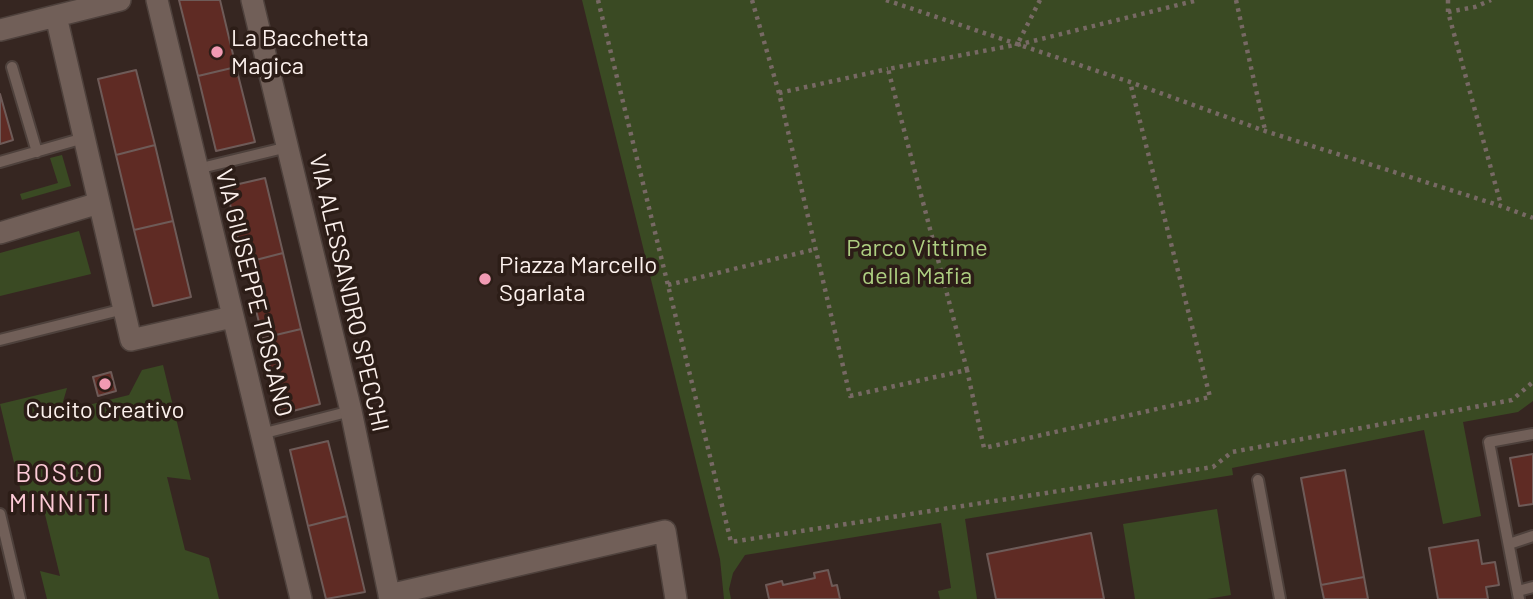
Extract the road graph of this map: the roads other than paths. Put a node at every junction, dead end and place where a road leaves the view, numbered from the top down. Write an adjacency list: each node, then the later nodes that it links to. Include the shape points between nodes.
1 (120, 0): 4 (street)
2 (157, 0): 11 (street, VIA GIUSEPPE TOSCANO)
3 (253, 0): 8 (street, VIA ALESSANDRO SPECCHI)
4 (56, 16): 5 (street); 7 (street)
5 (0, 30)
6 (12, 67): 9 (lane)
7 (84, 138): 9 (lane); 12 (street)
8 (288, 148): 11 (lane); 17 (street, VIA ALESSANDRO SPECCHI)
9 (37, 152): 10 (lane)
10 (0, 162)
11 (197, 169): 15 (street, VIA GIUSEPPE TOSCANO)
12 (99, 203): 13 (street); 14 (street)
13 (0, 233)
14 (124, 309): 15 (street, via 131,340); 16 (lane)
15 (232, 317): 18 (street, VIA GIUSEPPE TOSCANO)
16 (0, 340)
17 (351, 411): 18 (lane); 26 (street, VIA ALESSANDRO SPECCHI)
18 (261, 434): 28 (street, VIA GIUSEPPE TOSCANO)
19 (1533, 434): 23 (lane, via 1489,442)
20 (1258, 480): 30 (lane)
21 (0, 514): 27 (lane)
22 (1533, 536): 23 (lane)
23 (1509, 544): 25 (lane)
24 (1533, 587): 25 (lane)
25 (1518, 595)
26 (389, 597): 29 (street, via 665,531)
27 (20, 599)
28 (301, 599)
29 (676, 599)
30 (1280, 599)

